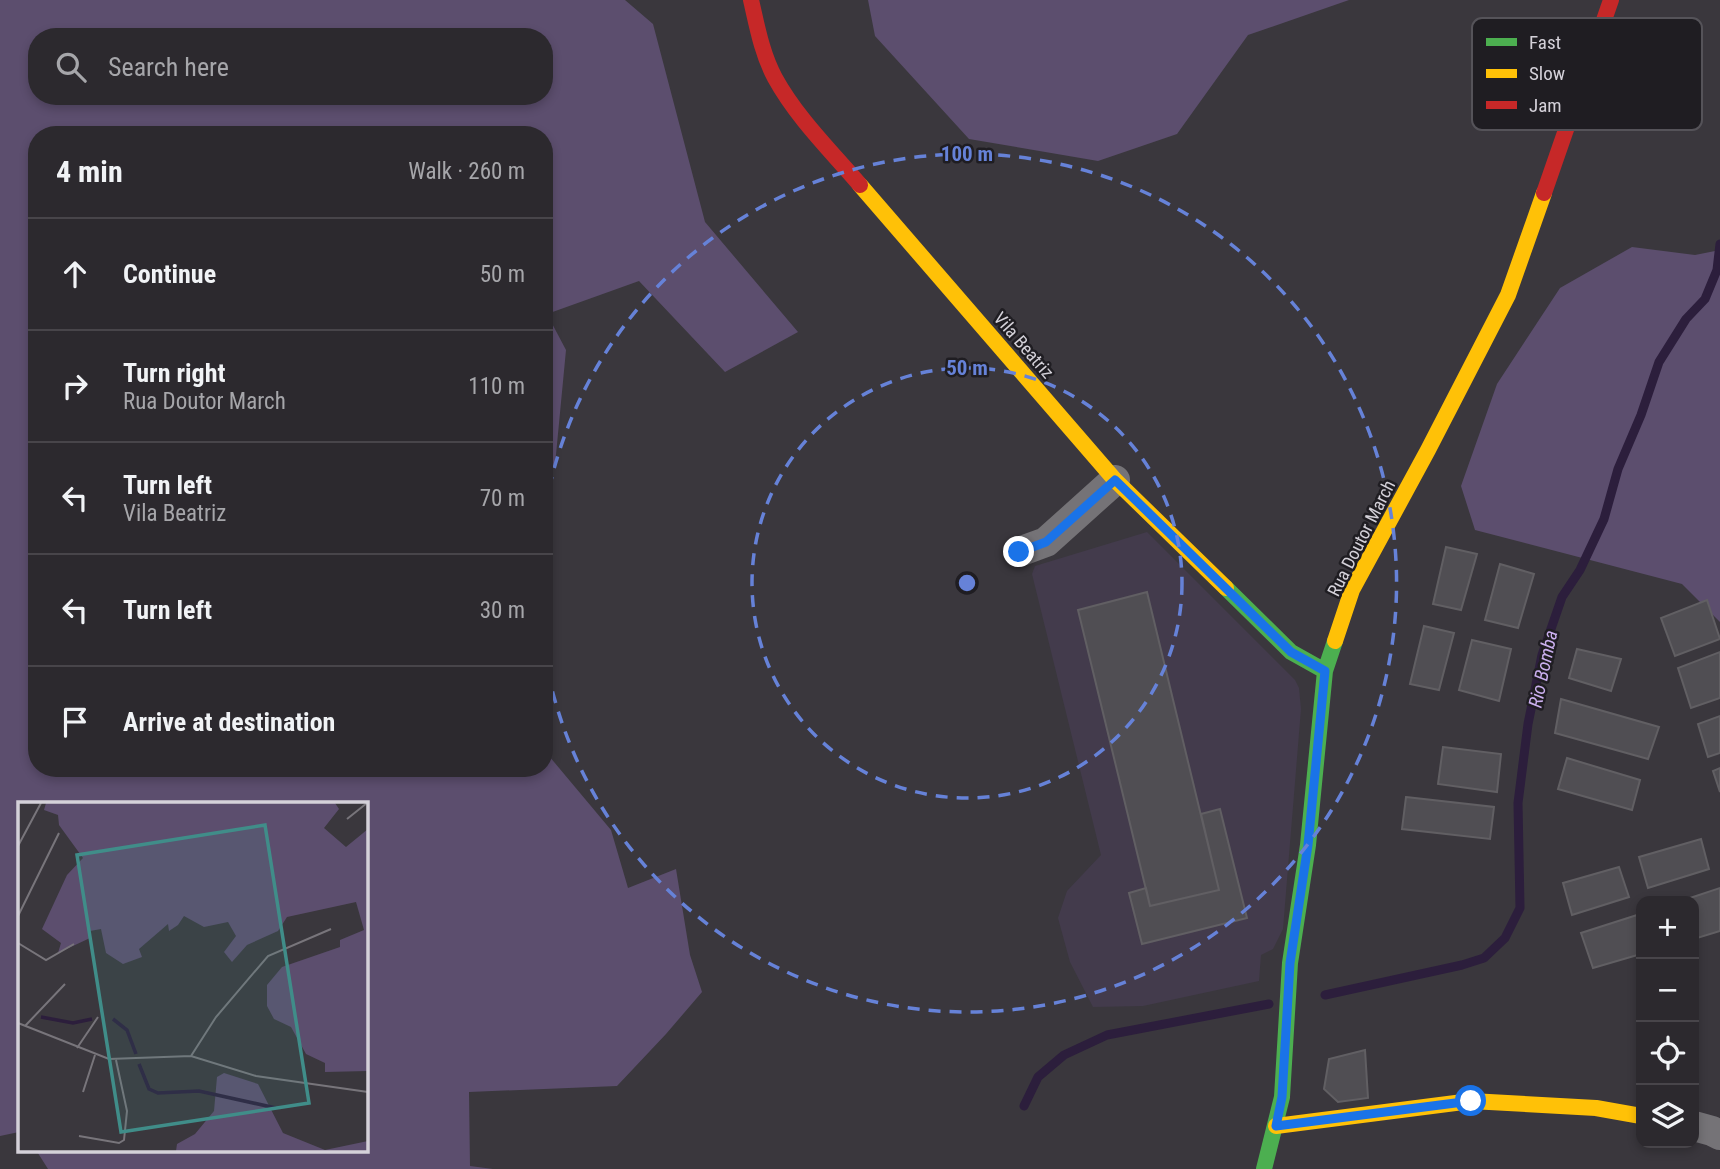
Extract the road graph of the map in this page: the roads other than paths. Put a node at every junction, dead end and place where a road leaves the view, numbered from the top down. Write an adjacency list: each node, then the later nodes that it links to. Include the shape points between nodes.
1 (751, 0): 5 (street, Vila Beatriz, via 763,51 792,106)
2 (1611, 0): 3 (street, Rua Doutor March)
3 (1605, 18)
4 (1566, 130): 7 (street, Rua Doutor March, via 1508,295 1352,590)
5 (1115, 480): 6 (street, via 1046,542); 7 (street, Vila Beatriz, via 1291,652)
6 (1019, 552)
7 (1325, 671): 9 (street, Rua Doutor March, via 1308,845 1290,963)
8 (1636, 1115): 9 (street, via 1596,1108 1471,1101)
9 (1276, 1126): 12 (street, Rua Doutor March)
10 (1699, 1128): 11 (street)
11 (1720, 1135)
12 (1264, 1169)

